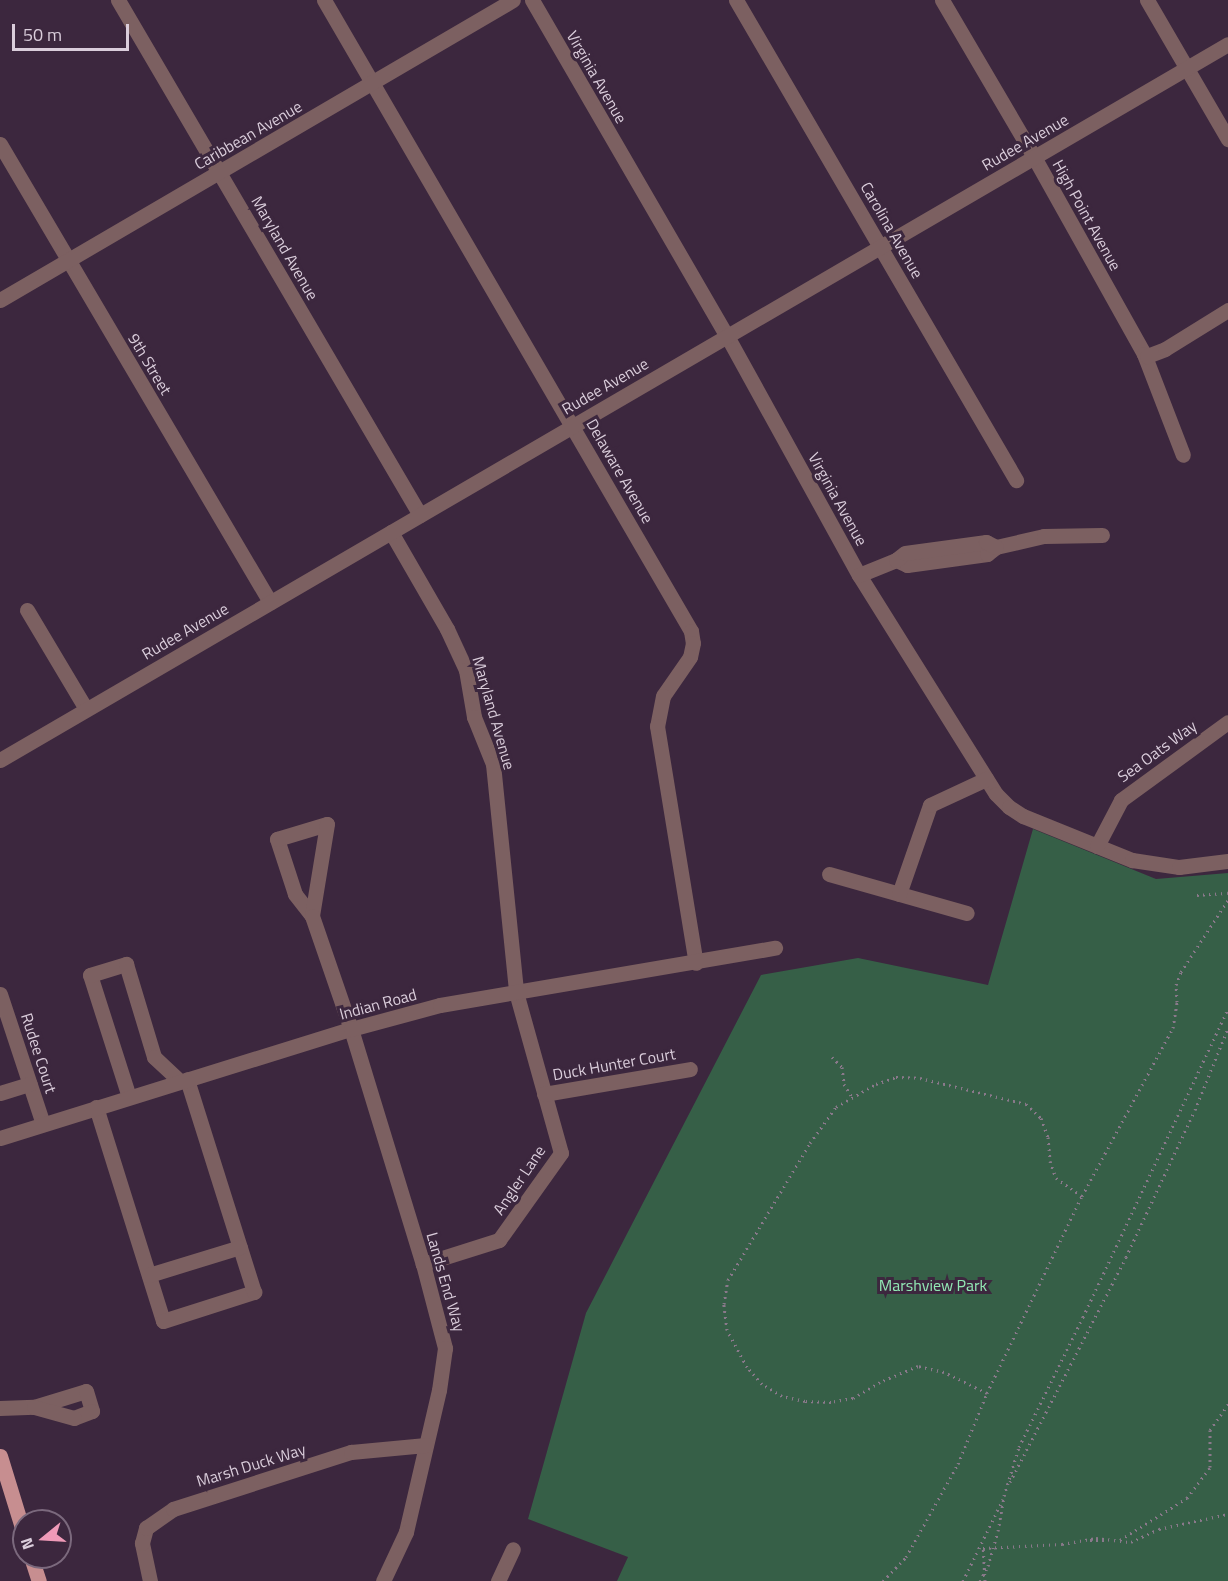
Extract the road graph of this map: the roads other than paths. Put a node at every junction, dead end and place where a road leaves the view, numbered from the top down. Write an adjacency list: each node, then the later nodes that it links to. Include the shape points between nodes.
1 (118, 0): 14 (street, Maryland Avenue)
2 (324, 0): 10 (street, Delaware Avenue)
3 (513, 0): 10 (street, Caribbean Avenue)
4 (532, 0): 19 (street, Virginia Avenue)
5 (736, 0): 15 (street, Carolina Avenue)
6 (942, 0): 13 (street, High Point Avenue)
7 (1147, 0): 9 (street)
8 (1228, 44): 9 (street, Rudee Avenue)
9 (1187, 68): 11 (street); 13 (street, Rudee Avenue)
10 (373, 84): 14 (street, Caribbean Avenue); 21 (street, Delaware Avenue)
11 (1228, 139)
12 (0, 144): 16 (street, 9th Street)
13 (1034, 157): 15 (street, Rudee Avenue); 20 (street, High Point Avenue)
14 (219, 172): 16 (street, Caribbean Avenue); 24 (street, Maryland Avenue)
15 (881, 246): 19 (street, Rudee Avenue); 23 (street, Carolina Avenue)
16 (68, 261): 17 (street, Caribbean Avenue); 28 (street, 9th Street)
17 (0, 300)
18 (1228, 310): 20 (street, via 1165,349)
19 (727, 336): 21 (street, Rudee Avenue); 27 (street, Virginia Avenue)
20 (1144, 354): 22 (street, High Point Avenue)
21 (573, 426): 24 (street, Rudee Avenue); 41 (street, Delaware Avenue, via 691,631 690,657 663,696 657,726)
22 (1183, 455)
23 (1016, 480)
24 (420, 515): 25 (street, Rudee Avenue)
25 (391, 532): 28 (street, Rudee Avenue); 42 (street, Maryland Avenue, via 466,670 474,717 493,764)
26 (1102, 535): 27 (street, via 1044,536 996,547 986,542 905,553)
27 (859, 575): 33 (street, Virginia Avenue)
28 (270, 602): 30 (street, Rudee Avenue)
29 (27, 610): 30 (street)
30 (86, 710): 32 (street, Rudee Avenue)
31 (1228, 722): 34 (street, Sea Oats Way, via 1120,800)
32 (0, 760)
33 (986, 779): 34 (street, Virginia Avenue, via 1008,807); 37 (street, via 930,805)
34 (1097, 846): 35 (street, Virginia Avenue, via 1131,860 1165,867)
35 (1228, 861)
36 (829, 874): 37 (street)
37 (899, 894): 38 (street)
38 (967, 913)
39 (312, 916): 39 (street, via 321,859 327,824 278,839 295,894); 44 (street, Lands End Way)
40 (776, 948): 41 (street, Indian Road)
41 (696, 963): 42 (street, Indian Road)
42 (516, 992): 44 (street, Indian Road, via 440,1005); 49 (street, Angler Lane)
43 (0, 994): 47 (street, Rudee Court)
44 (351, 1029): 46 (street, Indian Road); 55 (street, Lands End Way)
45 (690, 1069): 49 (street, Duck Hunter Court)
46 (183, 1080): 50 (street, Indian Road); 50 (street, via 154,1057 126,964 90,975); 54 (street)
47 (30, 1084): 48 (street); 52 (street, Rudee Court)
48 (0, 1093)
49 (544, 1094): 55 (street, Angler Lane, via 561,1153 499,1240)
50 (129, 1097): 51 (street, Indian Road)
51 (96, 1107): 52 (street, Indian Road); 56 (street)
52 (43, 1124): 53 (street, Indian Road)
53 (0, 1138)
54 (240, 1247): 56 (street); 56 (street, via 254,1292 163,1321)
55 (423, 1264): 59 (street, Lands End Way, via 445,1348)
56 (149, 1275)
57 (34, 1407): 58 (street)
58 (0, 1408)
59 (426, 1446): 63 (street, Marsh Duck Way, via 351,1452 173,1509 146,1528 142,1543); 64 (street, Lands End Way, via 406,1532)
60 (0, 1456): 61 (main road)
61 (16, 1509)
62 (513, 1549): 65 (street)
63 (150, 1581)
64 (383, 1581)
65 (498, 1581)

